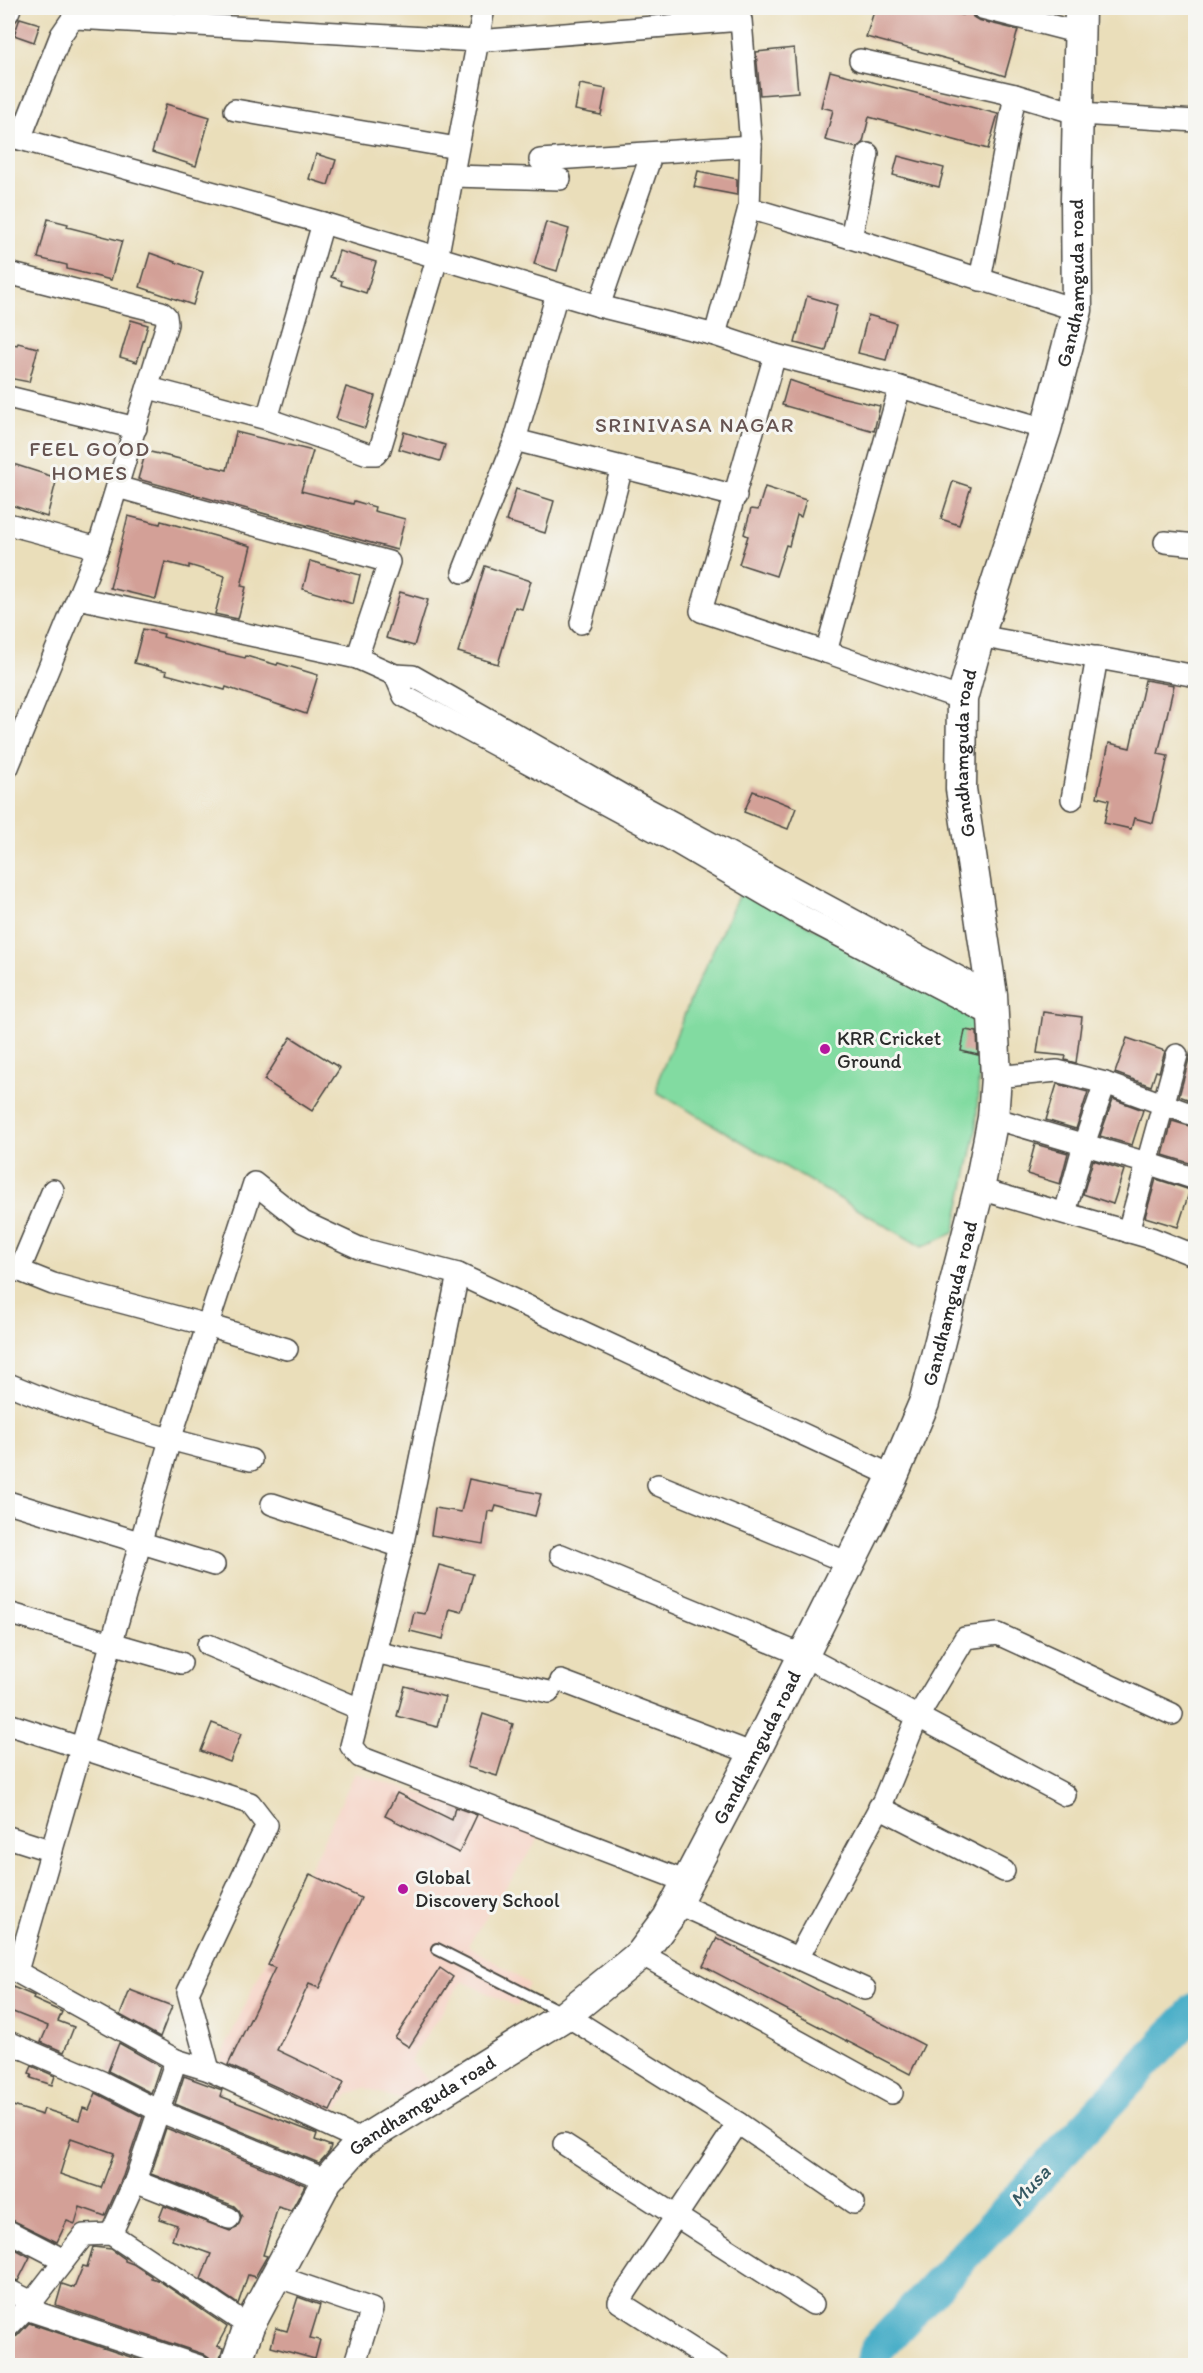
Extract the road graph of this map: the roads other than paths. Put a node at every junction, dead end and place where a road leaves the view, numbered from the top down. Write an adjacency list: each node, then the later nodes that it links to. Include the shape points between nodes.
1 (10, 8): 4 (street)
2 (484, 8): 6 (street)
3 (982, 8): 5 (street)
4 (8, 14)
5 (1080, 20): 10 (street, Gandhamguda road)
6 (477, 41): 12 (street, via 76,18 61,34); 13 (street, via 741,20); 14 (street)
7 (860, 60): 8 (street)
8 (1015, 95): 10 (street); 25 (street)
9 (235, 110): 14 (street)
10 (1079, 114): 11 (street); 28 (street, Gandhamguda road)
11 (1196, 121)
12 (14, 136): 21 (street)
13 (751, 146): 15 (street); 20 (street)
14 (457, 148): 18 (street)
15 (652, 153): 17 (street); 27 (street)
16 (868, 154): 22 (street)
17 (540, 160)
18 (452, 176): 19 (street); 23 (street)
19 (560, 179)
20 (748, 208): 22 (street); 29 (street)
21 (323, 223): 23 (street); 34 (street)
22 (851, 238): 25 (street)
23 (437, 259): 26 (street); 34 (street, via 376,454)
24 (8, 273): 32 (street, via 165,316 167,324)
25 (980, 280): 28 (street)
26 (557, 294): 27 (street); 37 (street)
27 (598, 306): 29 (street)
28 (1077, 310): 36 (street, Gandhamguda road)
29 (715, 335): 30 (street)
30 (775, 356): 31 (street); 40 (street)
31 (900, 387): 36 (street); 49 (street)
32 (148, 388): 34 (street); 35 (street)
33 (8, 397): 35 (street)
34 (267, 419)
35 (136, 428): 39 (street)
36 (1046, 429): 48 (street, Gandhamguda road)
37 (515, 440): 38 (street); 45 (street)
38 (622, 467): 40 (street); 47 (street)
39 (117, 487): 44 (street); 51 (street, via 389,562)
40 (736, 496): 49 (street, via 701,611)
41 (8, 524): 44 (street)
42 (1165, 542): 43 (street)
43 (1196, 545)
44 (98, 548): 46 (street)
45 (463, 572)
46 (78, 598): 51 (street); 54 (street)
47 (581, 623)
48 (980, 636): 50 (street); 53 (street, Gandhamguda road)
49 (825, 652): 53 (street)
50 (1097, 657): 52 (street); 55 (street)
51 (357, 658): 56 (street, via 395,675 413,676 557,769 725,861 800,915)
52 (1196, 676)
53 (963, 699): 56 (street, Gandhamguda road, via 960,789)
54 (8, 767)
55 (1072, 799)
56 (993, 1005): 58 (street, Gandhamguda road)
57 (1177, 1055): 60 (street)
58 (996, 1077): 59 (street, via 1057,1071); 62 (street, Gandhamguda road)
59 (1105, 1083): 60 (street); 63 (street)
60 (1163, 1104): 61 (street); 64 (street)
61 (1196, 1116)
62 (993, 1118): 63 (street); 66 (street, Gandhamguda road)
63 (1084, 1144): 64 (street); 68 (street)
64 (1147, 1163): 65 (street); 69 (street)
65 (1196, 1179)
66 (979, 1189): 68 (street); 78 (street, Gandhamguda road, via 924,1403)
67 (53, 1190): 71 (street)
68 (1065, 1213): 69 (street)
69 (1128, 1232): 70 (street)
70 (1196, 1256)
71 (13, 1269): 73 (street, via 52,1284)
72 (458, 1274): 73 (street, via 359,1248 303,1222 254,1183); 78 (street); 83 (street)
73 (207, 1325): 74 (street); 76 (street)
74 (287, 1349)
75 (8, 1384): 76 (street)
76 (170, 1440): 77 (street); 82 (street)
77 (251, 1461)
78 (893, 1476): 85 (street, Gandhamguda road)
79 (658, 1485): 85 (street)
80 (8, 1502): 82 (street)
81 (272, 1504): 83 (street)
82 (140, 1542): 86 (street); 88 (street)
83 (402, 1547): 90 (street)
84 (561, 1555): 91 (street)
85 (849, 1563): 91 (street, Gandhamguda road)
86 (214, 1565)
87 (8, 1612): 88 (street)
88 (111, 1642): 92 (street); 97 (street)
89 (208, 1645): 93 (street)
90 (375, 1652): 93 (street); 98 (street, via 555,1687)
91 (802, 1655): 95 (street); 98 (street, Gandhamguda road)
92 (182, 1663)
93 (360, 1708): 104 (street, via 351,1746 360,1757 490,1805)
94 (1173, 1714): 95 (street, via 998,1634 965,1638)
95 (917, 1718): 99 (street); 100 (street)
96 (8, 1724): 97 (street)
97 (80, 1747): 102 (street); 113 (street, via 250,1803 267,1825 188,1992)
98 (754, 1754): 104 (street, Gandhamguda road)
99 (1065, 1795)
100 (879, 1807): 103 (street); 107 (street)
101 (8, 1837): 102 (street)
102 (52, 1851): 108 (street)
103 (1004, 1871)
104 (682, 1892): 106 (street, Gandhamguda road); 107 (street)
105 (437, 1949): 110 (lane)
106 (641, 1954): 110 (street, Gandhamguda road); 114 (street)
107 (798, 1958): 109 (street)
108 (12, 1969): 112 (street)
109 (866, 1989)
110 (566, 2015): 116 (street); 117 (street, Gandhamguda road)
111 (8, 2042): 115 (street)
112 (176, 2060): 113 (street); 115 (street)
113 (209, 2070): 117 (street)
114 (892, 2093)
115 (159, 2111): 119 (street); 120 (street)
116 (738, 2123): 121 (street); 122 (street)
117 (362, 2141): 119 (street, Gandhamguda road)
118 (564, 2144): 122 (street)
119 (327, 2180): 127 (street, Gandhamguda road)
120 (135, 2181): 123 (street); 125 (street)
121 (854, 2203)
122 (676, 2216): 129 (street); 136 (street, via 619,2302)
123 (229, 2218)
124 (8, 2231): 126 (street)
125 (111, 2234): 126 (street, via 84,2235); 131 (street)
126 (64, 2260): 130 (street)
127 (276, 2276): 131 (street, Gandhamguda road); 135 (street, via 372,2309)
128 (8, 2290): 130 (street)
129 (813, 2304)
130 (29, 2305): 132 (street); 133 (street)
131 (249, 2326): 134 (street, Gandhamguda road)
132 (8, 2327)
133 (199, 2366)
134 (236, 2366)
135 (354, 2366)
136 (719, 2366)

